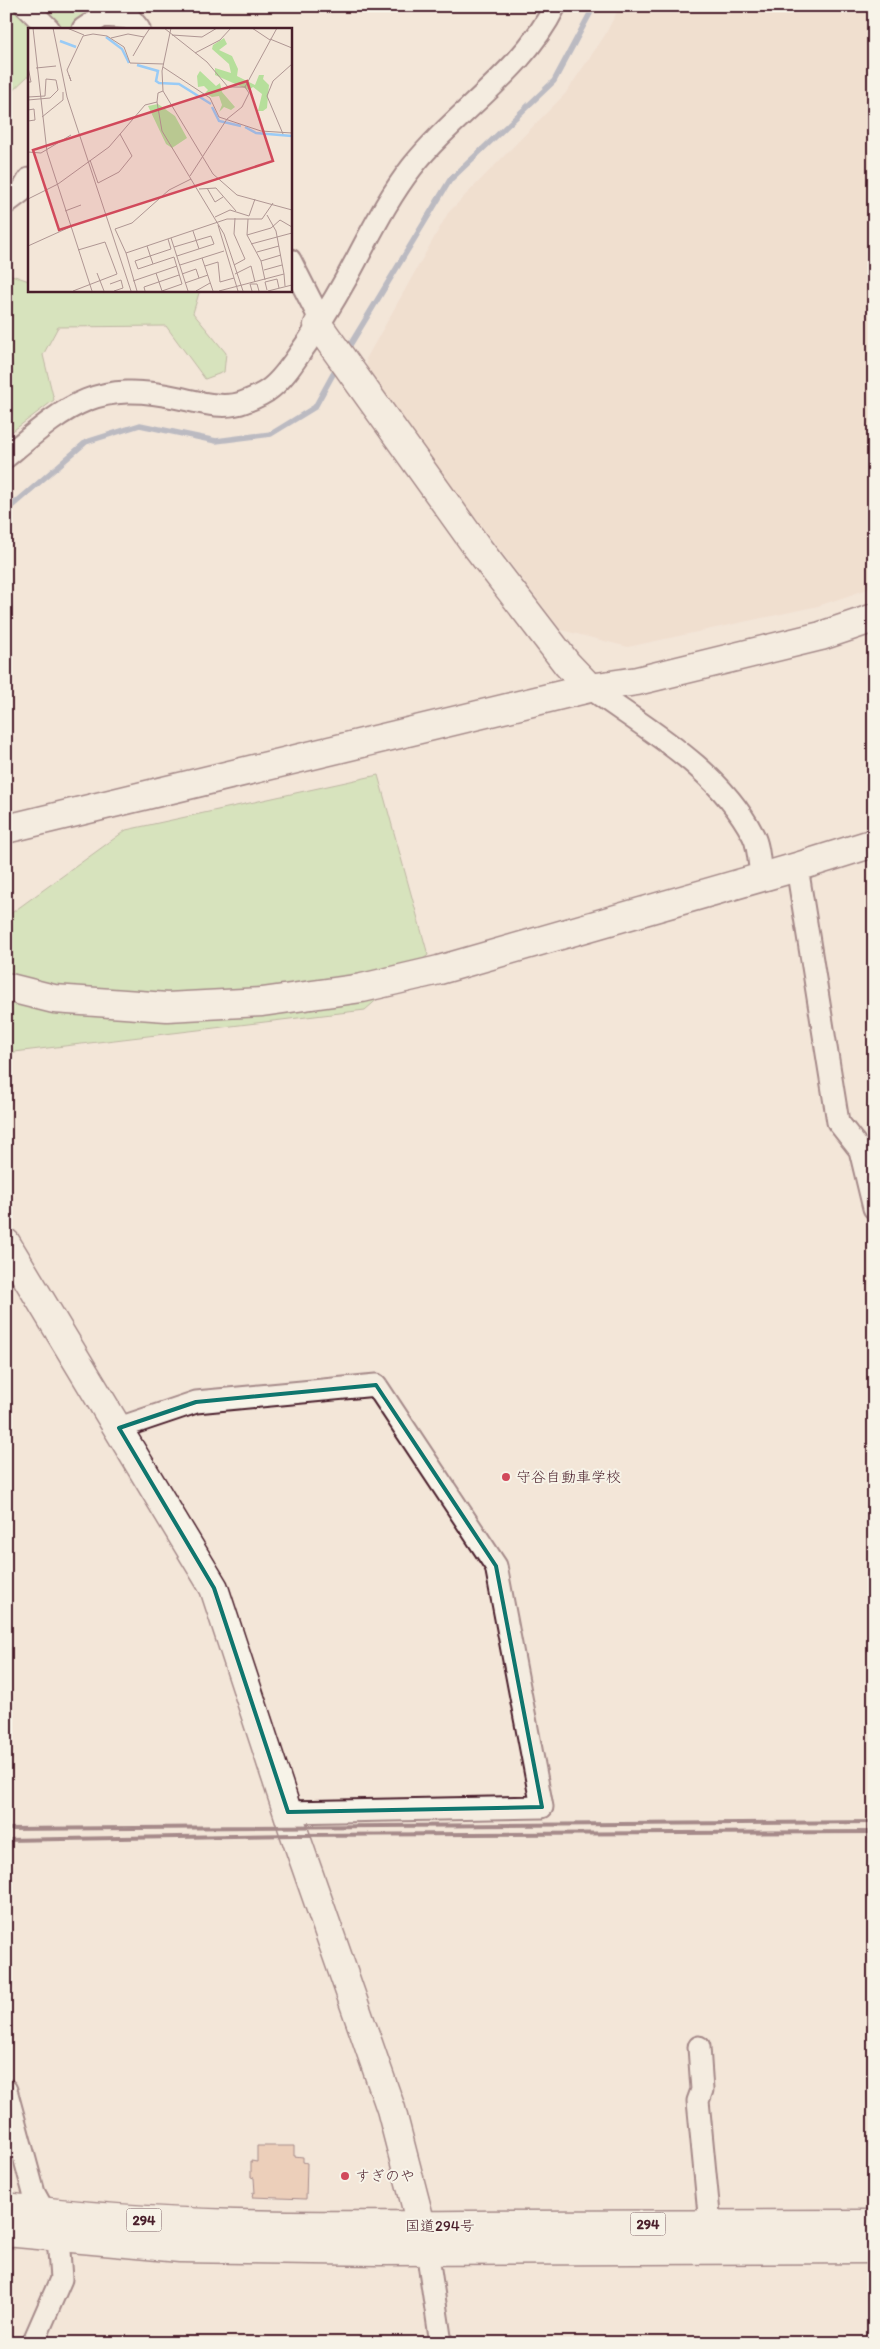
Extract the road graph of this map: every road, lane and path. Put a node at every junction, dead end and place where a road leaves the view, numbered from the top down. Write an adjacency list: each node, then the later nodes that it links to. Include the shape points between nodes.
1 (26, 6): 3 (street)
2 (555, 6): 9 (street, via 523,54 412,166 392,194)
3 (48, 28)
4 (85, 28): 5 (street, via 103,16 130,18)
5 (138, 28)
6 (28, 181): 7 (street, via 22,191)
7 (6, 203)
8 (291, 262): 9 (street)
9 (324, 331): 10 (street, via 271,389 242,404 211,405 145,391 90,397 54,417); 12 (main road, via 483,555 567,664)
10 (6, 457)
11 (874, 618): 12 (main road, via 821,636 656,676)
12 (590, 688): 13 (main road); 16 (street, via 699,768 726,793 754,836)
13 (6, 829)
14 (874, 842): 15 (main road)
15 (797, 867): 16 (main road); 18 (street, via 838,1122 860,1150)
16 (761, 876): 17 (main road, via 439,970 362,988 299,998 167,1007 54,999)
17 (6, 987)
18 (874, 1208)
19 (6, 1243): 20 (main road)
20 (119, 1428): 21 (main road, via 214,1588); 21 (street, via 196,1402 376,1384 496,1566 542,1807)
21 (288, 1812): 30 (main road, via 391,2108)
22 (699, 2047): 26 (street, via 702,2090 698,2101)
23 (6, 2090): 25 (street, via 34,2192)
24 (6, 2207): 25 (main road, 国道294号 / 294)
25 (46, 2212): 29 (street); 30 (main road, 国道294号 / 294)
26 (710, 2224): 27 (main road, 国道294号 / 294); 30 (main road, 国道294号 / 294)
27 (874, 2224)
28 (6, 2232): 29 (main road, 国道294号 / 294)
29 (58, 2237): 30 (main road, 国道294号 / 294, via 180,2248); 32 (street, via 61,2279)
30 (425, 2238): 31 (main road, 国道294号 / 294); 33 (street)
31 (874, 2249)
32 (33, 2343)
33 (441, 2343)

